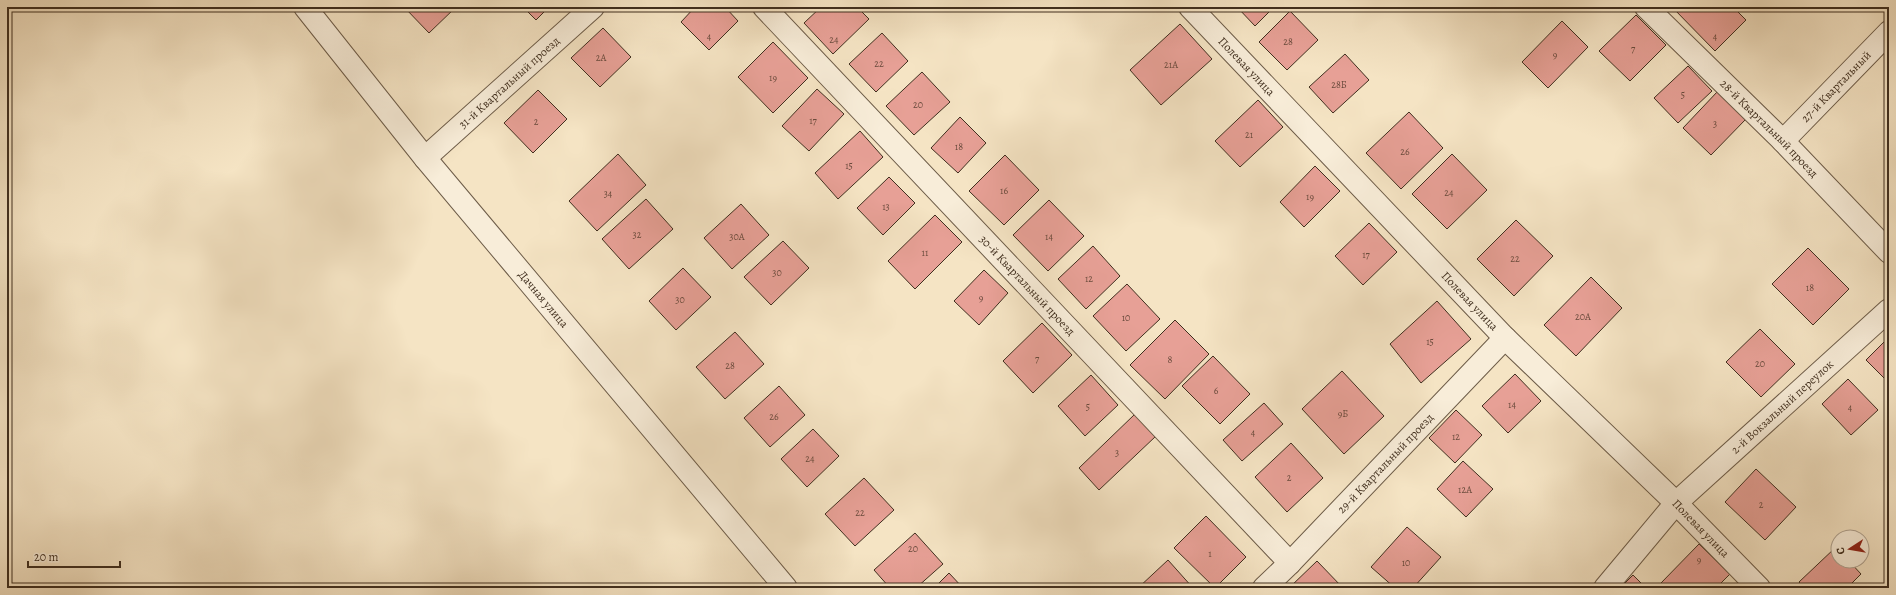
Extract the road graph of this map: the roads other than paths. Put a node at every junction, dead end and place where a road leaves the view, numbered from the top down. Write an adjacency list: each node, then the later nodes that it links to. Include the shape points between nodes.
1 (305, 7): 8 (street, Дачная улица)
2 (593, 7): 8 (street, 31-й Квартальный проезд)
3 (764, 7): 13 (street, 30-й Квартальный проезд)
4 (1190, 7): 11 (street, Полевая улица)
5 (1646, 7): 7 (street, 28-й Квартальный проезд)
6 (1889, 32): 7 (street, 27-й Квартальный)
7 (1784, 142): 9 (street, 28-й Квартальный проезд)
8 (426, 158): 14 (street, Дачная улица)
9 (1889, 252)
10 (1889, 310): 12 (street, 2-й Вокзальный переулок)
11 (1505, 338): 12 (street, Полевая улица); 13 (street, 29-й Квартальный проезд)
12 (1676, 503): 16 (street, 2-й Вокзальный переулок); 17 (street, Полевая улица)
13 (1290, 563): 15 (street, 29-й Квартальный проезд)
14 (786, 588)
15 (1264, 588)
16 (1605, 588)
17 (1759, 588)

